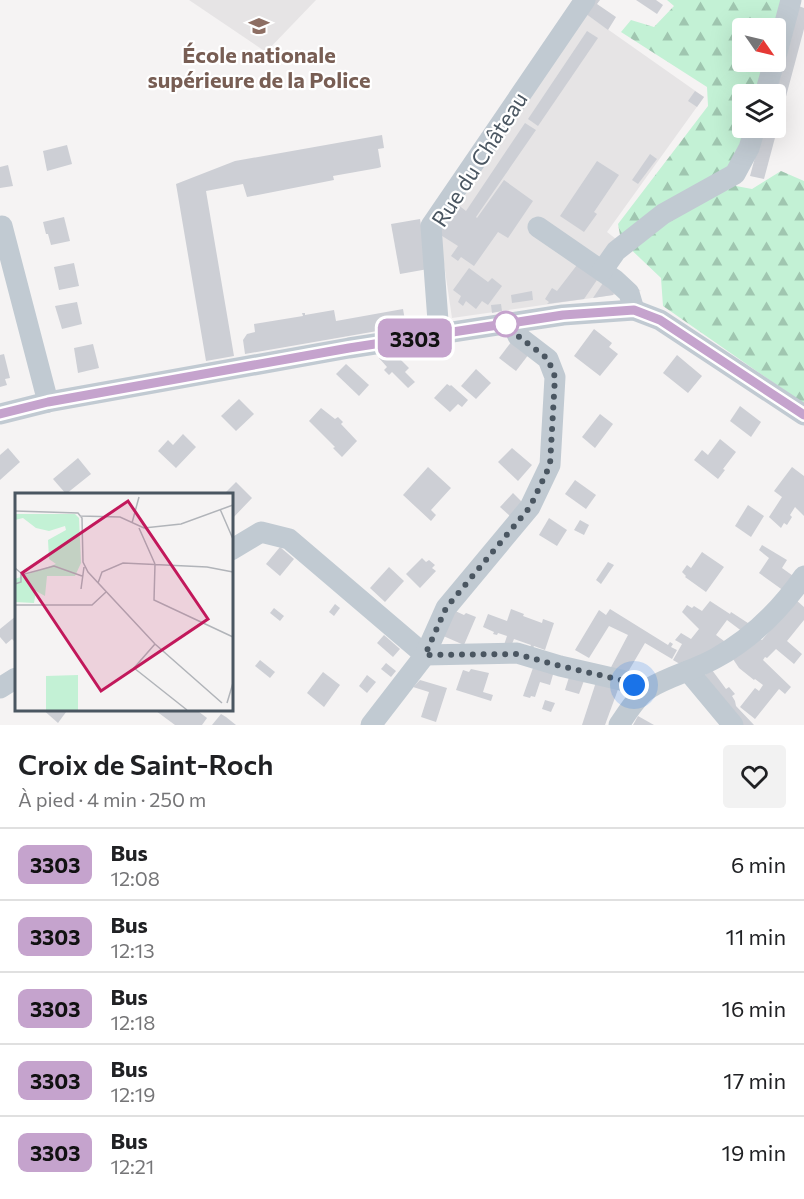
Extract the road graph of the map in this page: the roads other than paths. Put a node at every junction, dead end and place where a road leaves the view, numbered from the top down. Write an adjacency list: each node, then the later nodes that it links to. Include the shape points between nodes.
1 (585, 0): 10 (street, Rue du Château, via 431,226 438,321)
2 (791, 0): 3 (street)
3 (786, 19)
4 (752, 138): 7 (street, via 735,174 663,214 616,252)
5 (0, 226): 11 (street)
6 (538, 227): 7 (street)
7 (602, 271): 8 (street, via 628,293)
8 (634, 310): 9 (street); 13 (street, via 660,320)
9 (512, 323): 10 (street); 16 (street, via 518,336 548,359 555,377 550,465 530,507 446,608)
10 (445, 333): 11 (street)
11 (48, 402): 12 (street)
12 (0, 414)
13 (804, 415)
14 (232, 549): 16 (street, via 261,532 289,539)
15 (804, 576): 17 (street, via 754,633)
16 (425, 655): 20 (street, via 517,654); 21 (street)
17 (688, 671): 20 (street); 23 (street)
18 (15, 679): 19 (street)
19 (0, 688)
20 (647, 690): 22 (street)
21 (371, 725)
22 (620, 725)
23 (733, 725)

